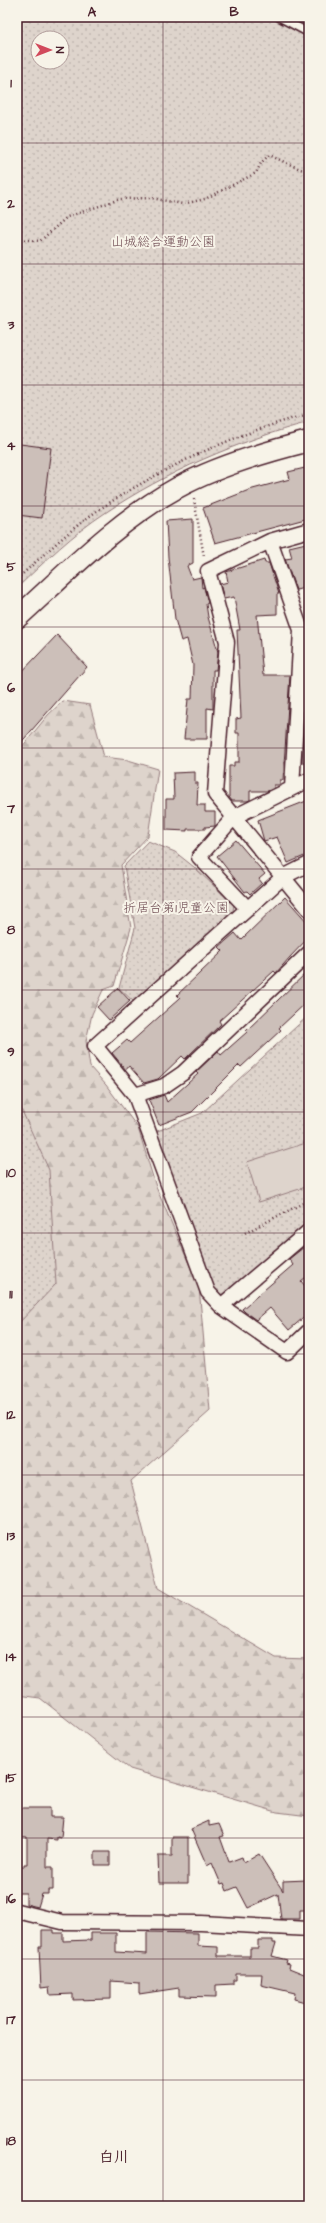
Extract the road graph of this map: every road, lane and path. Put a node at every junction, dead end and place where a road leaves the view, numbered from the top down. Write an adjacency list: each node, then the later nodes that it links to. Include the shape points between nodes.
1 (280, 17): 2 (lane)
2 (309, 33)
3 (309, 171): 4 (path, via 270,155 261,163 256,173 205,199 183,204 152,198 120,199 67,217 40,242)
4 (17, 239)
5 (309, 441): 10 (street, via 223,468 178,487 129,520)
6 (194, 494): 9 (path)
7 (309, 530): 8 (street)
8 (270, 541): 12 (street, via 301,630); 13 (street, via 208,571 227,642 215,794)
9 (201, 543)
10 (17, 618)
11 (309, 780): 12 (street)
12 (292, 788): 13 (street)
13 (234, 817): 15 (street); 16 (street, via 199,857)
14 (309, 864): 15 (street)
15 (283, 877): 16 (street); 17 (street)
16 (248, 909): 19 (street, via 95,1046)
17 (309, 909)
18 (309, 953): 19 (street, via 183,1073 164,1086)
19 (135, 1095): 23 (street, via 208,1292)
20 (309, 1200): 22 (path)
21 (309, 1231): 23 (street)
22 (245, 1233)
23 (221, 1306): 24 (street, via 287,1352)
24 (309, 1331)
25 (17, 1911): 26 (street, via 62,1922 201,1923)
26 (309, 1929)

